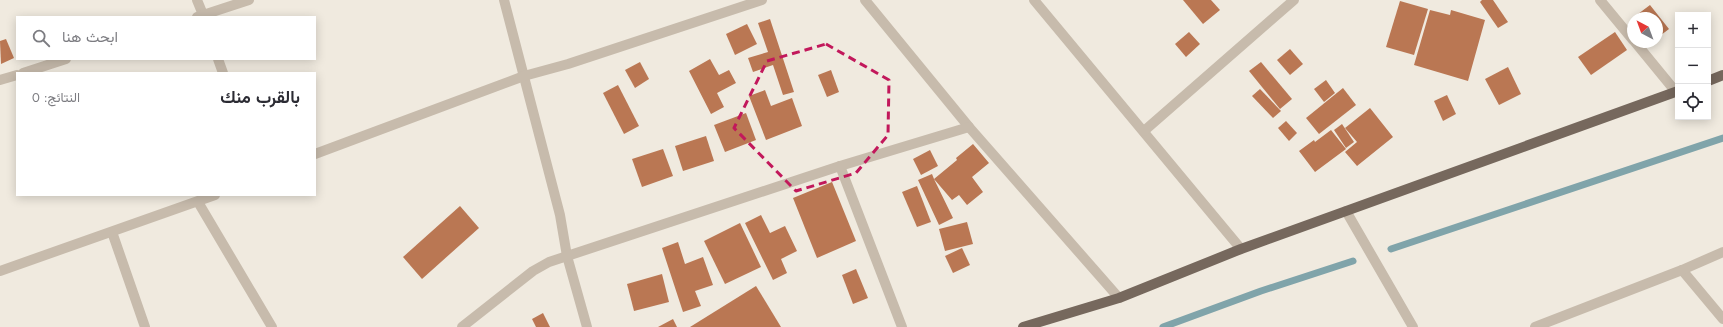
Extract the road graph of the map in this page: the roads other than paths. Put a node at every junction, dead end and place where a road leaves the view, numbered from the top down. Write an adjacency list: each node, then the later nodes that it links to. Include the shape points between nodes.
1 (197, 0): 9 (street)
2 (249, 0): 9 (street)
3 (504, 0): 18 (street)
4 (762, 0): 18 (street)
5 (866, 0): 23 (street)
6 (1034, 0): 24 (street)
7 (1294, 0): 24 (street)
8 (1600, 0): 10 (street)
9 (201, 16)
10 (1627, 33)
11 (1640, 48): 21 (street)
12 (63, 60): 14 (street)
13 (218, 60): 15 (street)
14 (26, 72)
15 (223, 72)
16 (16, 75): 19 (street)
17 (1723, 75): 20 (main road)
18 (524, 76): 25 (street); 33 (street, via 560,214)
19 (0, 80)
20 (1711, 80)
21 (1675, 90)
22 (1675, 93): 29 (main road)
23 (969, 127): 26 (street); 36 (street)
24 (1144, 131): 31 (street)
25 (316, 154)
26 (840, 166): 33 (street); 42 (street)
27 (212, 196): 28 (street)
28 (198, 202): 30 (street); 39 (street)
29 (1346, 211): 31 (main road); 44 (street)
30 (112, 232): 35 (street); 38 (street)
31 (1241, 249): 36 (main road)
32 (1723, 252): 34 (street)
33 (566, 256): 40 (street, via 533,271); 41 (street)
34 (1682, 270): 37 (street); 45 (street)
35 (0, 271)
36 (1119, 298): 43 (main road)
37 (1723, 319)
38 (145, 327)
39 (272, 327)
40 (462, 327)
41 (587, 327)
42 (902, 327)
43 (1023, 327)
44 (1413, 327)
45 (1535, 327)

